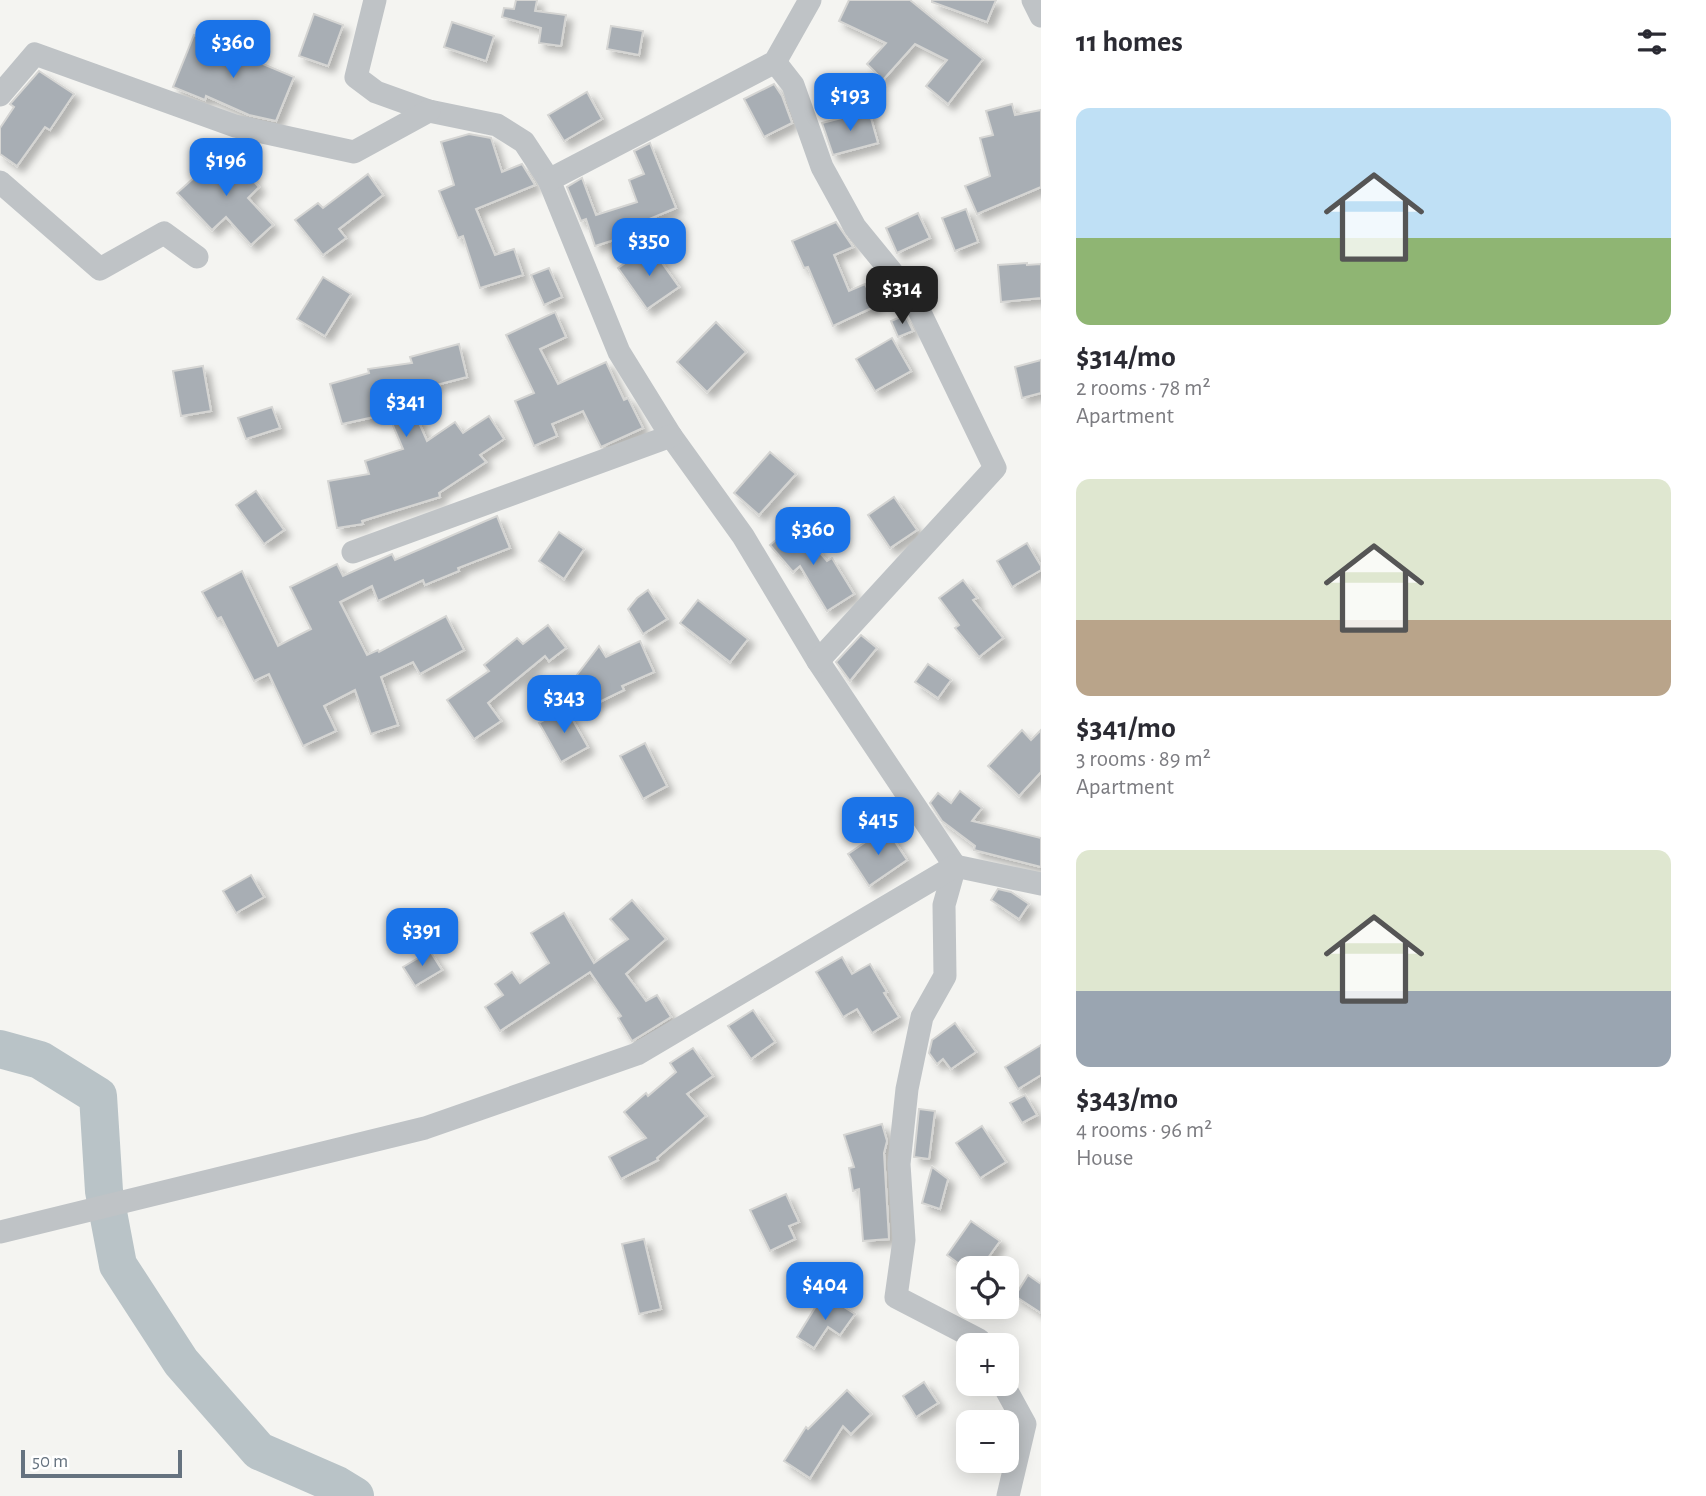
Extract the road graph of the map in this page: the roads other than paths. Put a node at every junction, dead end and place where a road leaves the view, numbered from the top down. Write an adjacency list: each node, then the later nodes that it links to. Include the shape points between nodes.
1 (376, 0): 7 (street, via 356,77 376,92)
2 (810, 0): 5 (street)
3 (1033, 0): 4 (street)
4 (1041, 16)
5 (775, 62): 8 (street); 13 (street, via 793,85 822,167 855,227 913,298 995,468)
6 (0, 95): 7 (street, via 35,54 235,126 354,152)
7 (429, 111): 8 (street, via 497,125 524,142)
8 (549, 180): 11 (street, via 619,352)
9 (0, 182): 10 (street, via 100,269 164,233)
10 (197, 257)
11 (671, 436): 12 (street); 13 (street, via 743,537)
12 (353, 552)
13 (818, 661): 14 (street)
14 (955, 866): 15 (street); 16 (street, via 637,1054 425,1128); 17 (street, via 944,905 945,976 922,1017 907,1089 899,1164 904,1240 897,1297)
15 (1041, 884)
16 (0, 1233)
17 (966, 1333)
18 (1010, 1396): 19 (street, via 1025,1424)
19 (1008, 1496)

